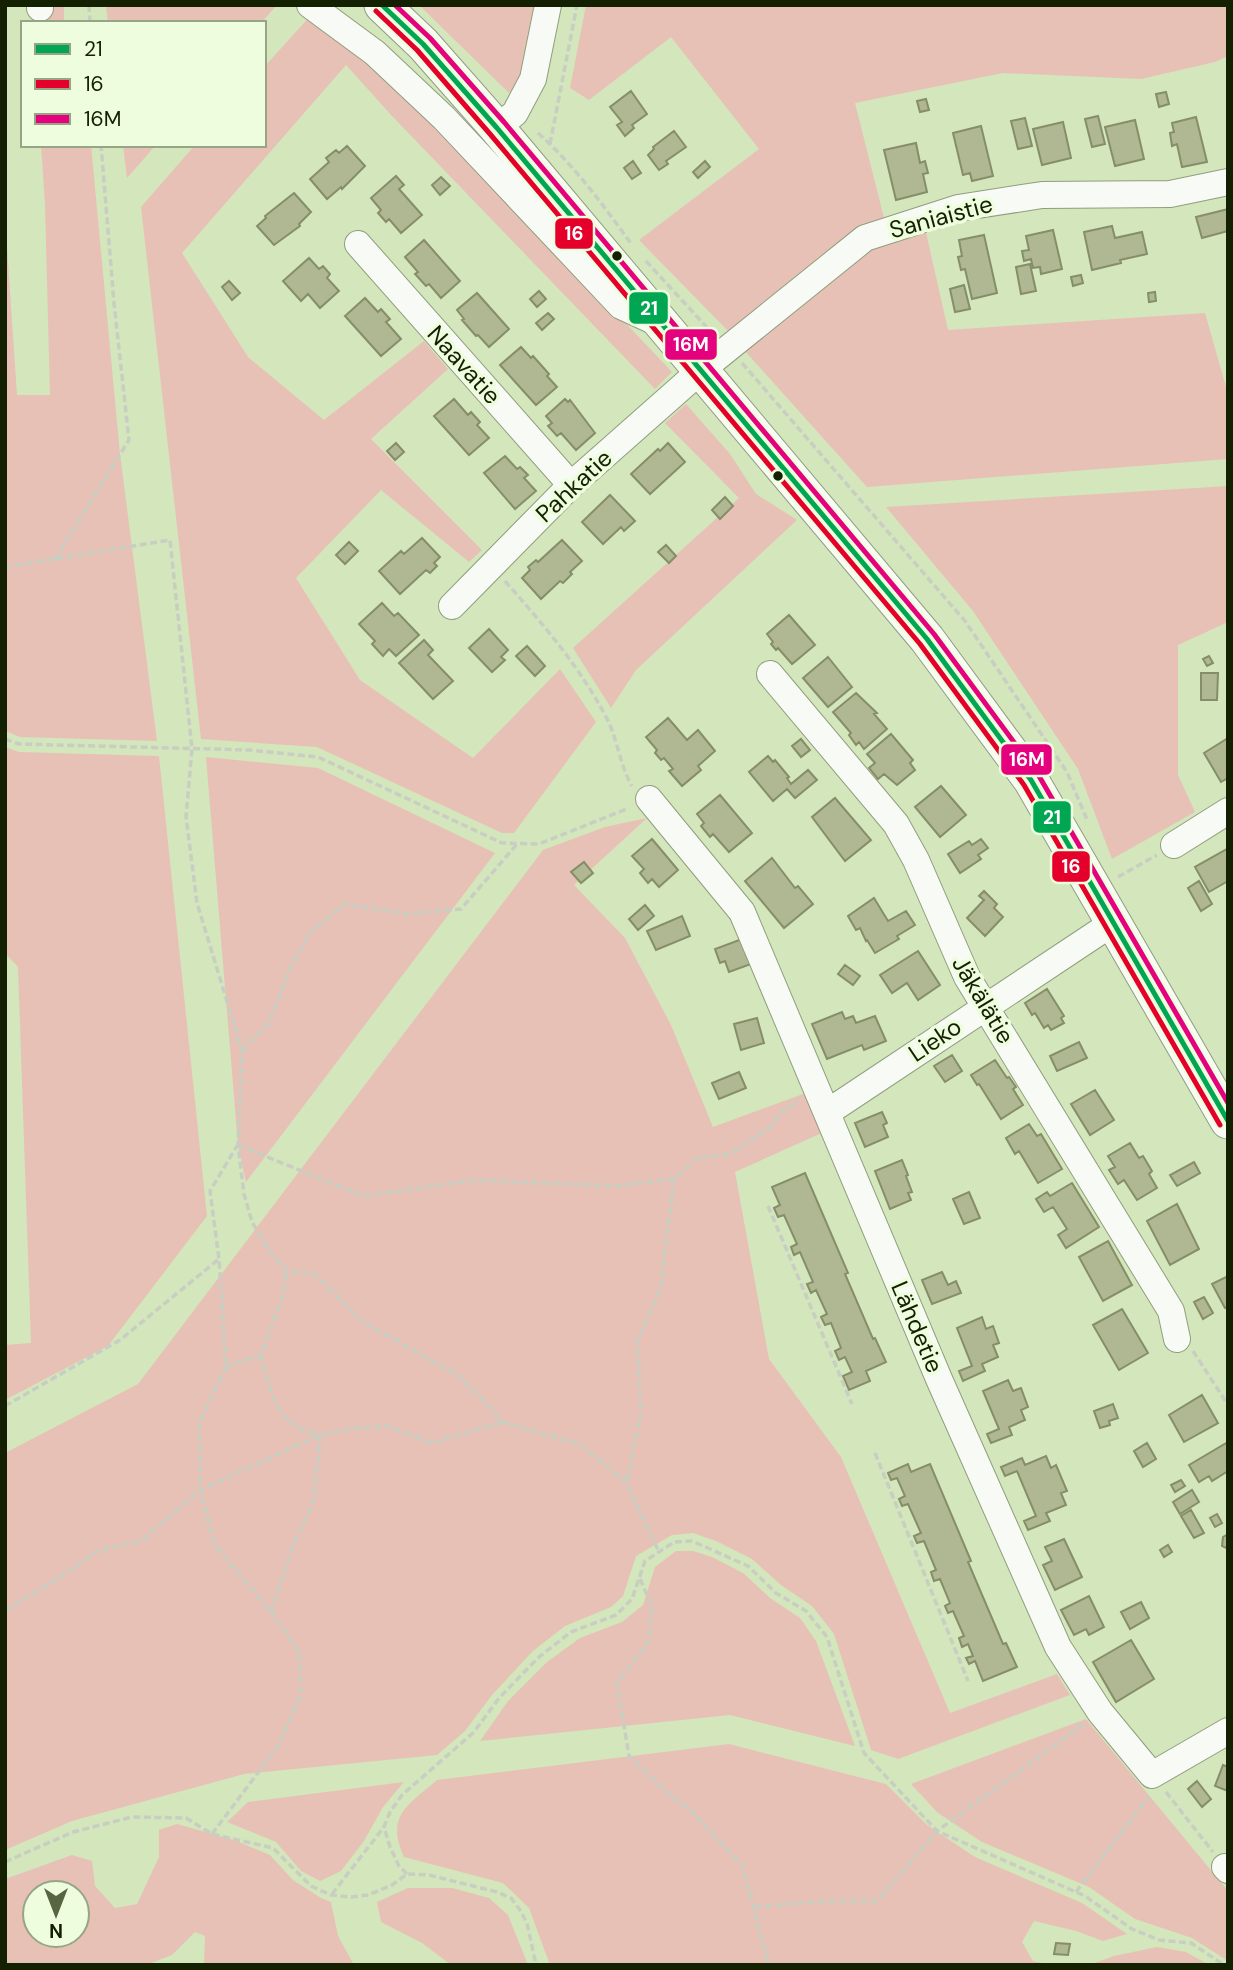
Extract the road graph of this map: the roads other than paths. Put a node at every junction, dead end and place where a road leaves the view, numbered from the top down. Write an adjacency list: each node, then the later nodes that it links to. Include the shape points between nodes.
1 (310, 5): 7 (street, via 375,53 444,118 621,306)
2 (382, 5): 4 (main road)
3 (548, 5): 4 (street, via 533,79 515,113)
4 (497, 128): 7 (main road)
5 (1228, 182): 8 (street, Saniaistie, via 1170,194 1042,195 958,208 865,238)
6 (358, 244): 9 (street, Naavatie)
7 (662, 326): 8 (main road)
8 (700, 371): 9 (street, Pahkatie); 15 (main road, via 927,639 1031,780)
9 (571, 485): 10 (street, Pahkatie)
10 (452, 606)
11 (770, 674): 16 (street, Jäkälätie, via 896,824 962,967)
12 (649, 799): 17 (street, Lähdetie, via 742,912)
13 (1228, 811): 14 (street)
14 (1174, 845)
15 (1114, 922): 16 (street, Lieko); 18 (main road)
16 (986, 1006): 17 (street, Lieko); 19 (street, Jäkälätie, via 1171,1311)
17 (823, 1102): 20 (street, Lähdetie, via 1058,1647 1100,1712 1155,1779)
18 (1228, 1121)
19 (1177, 1339)
20 (1228, 1731)

